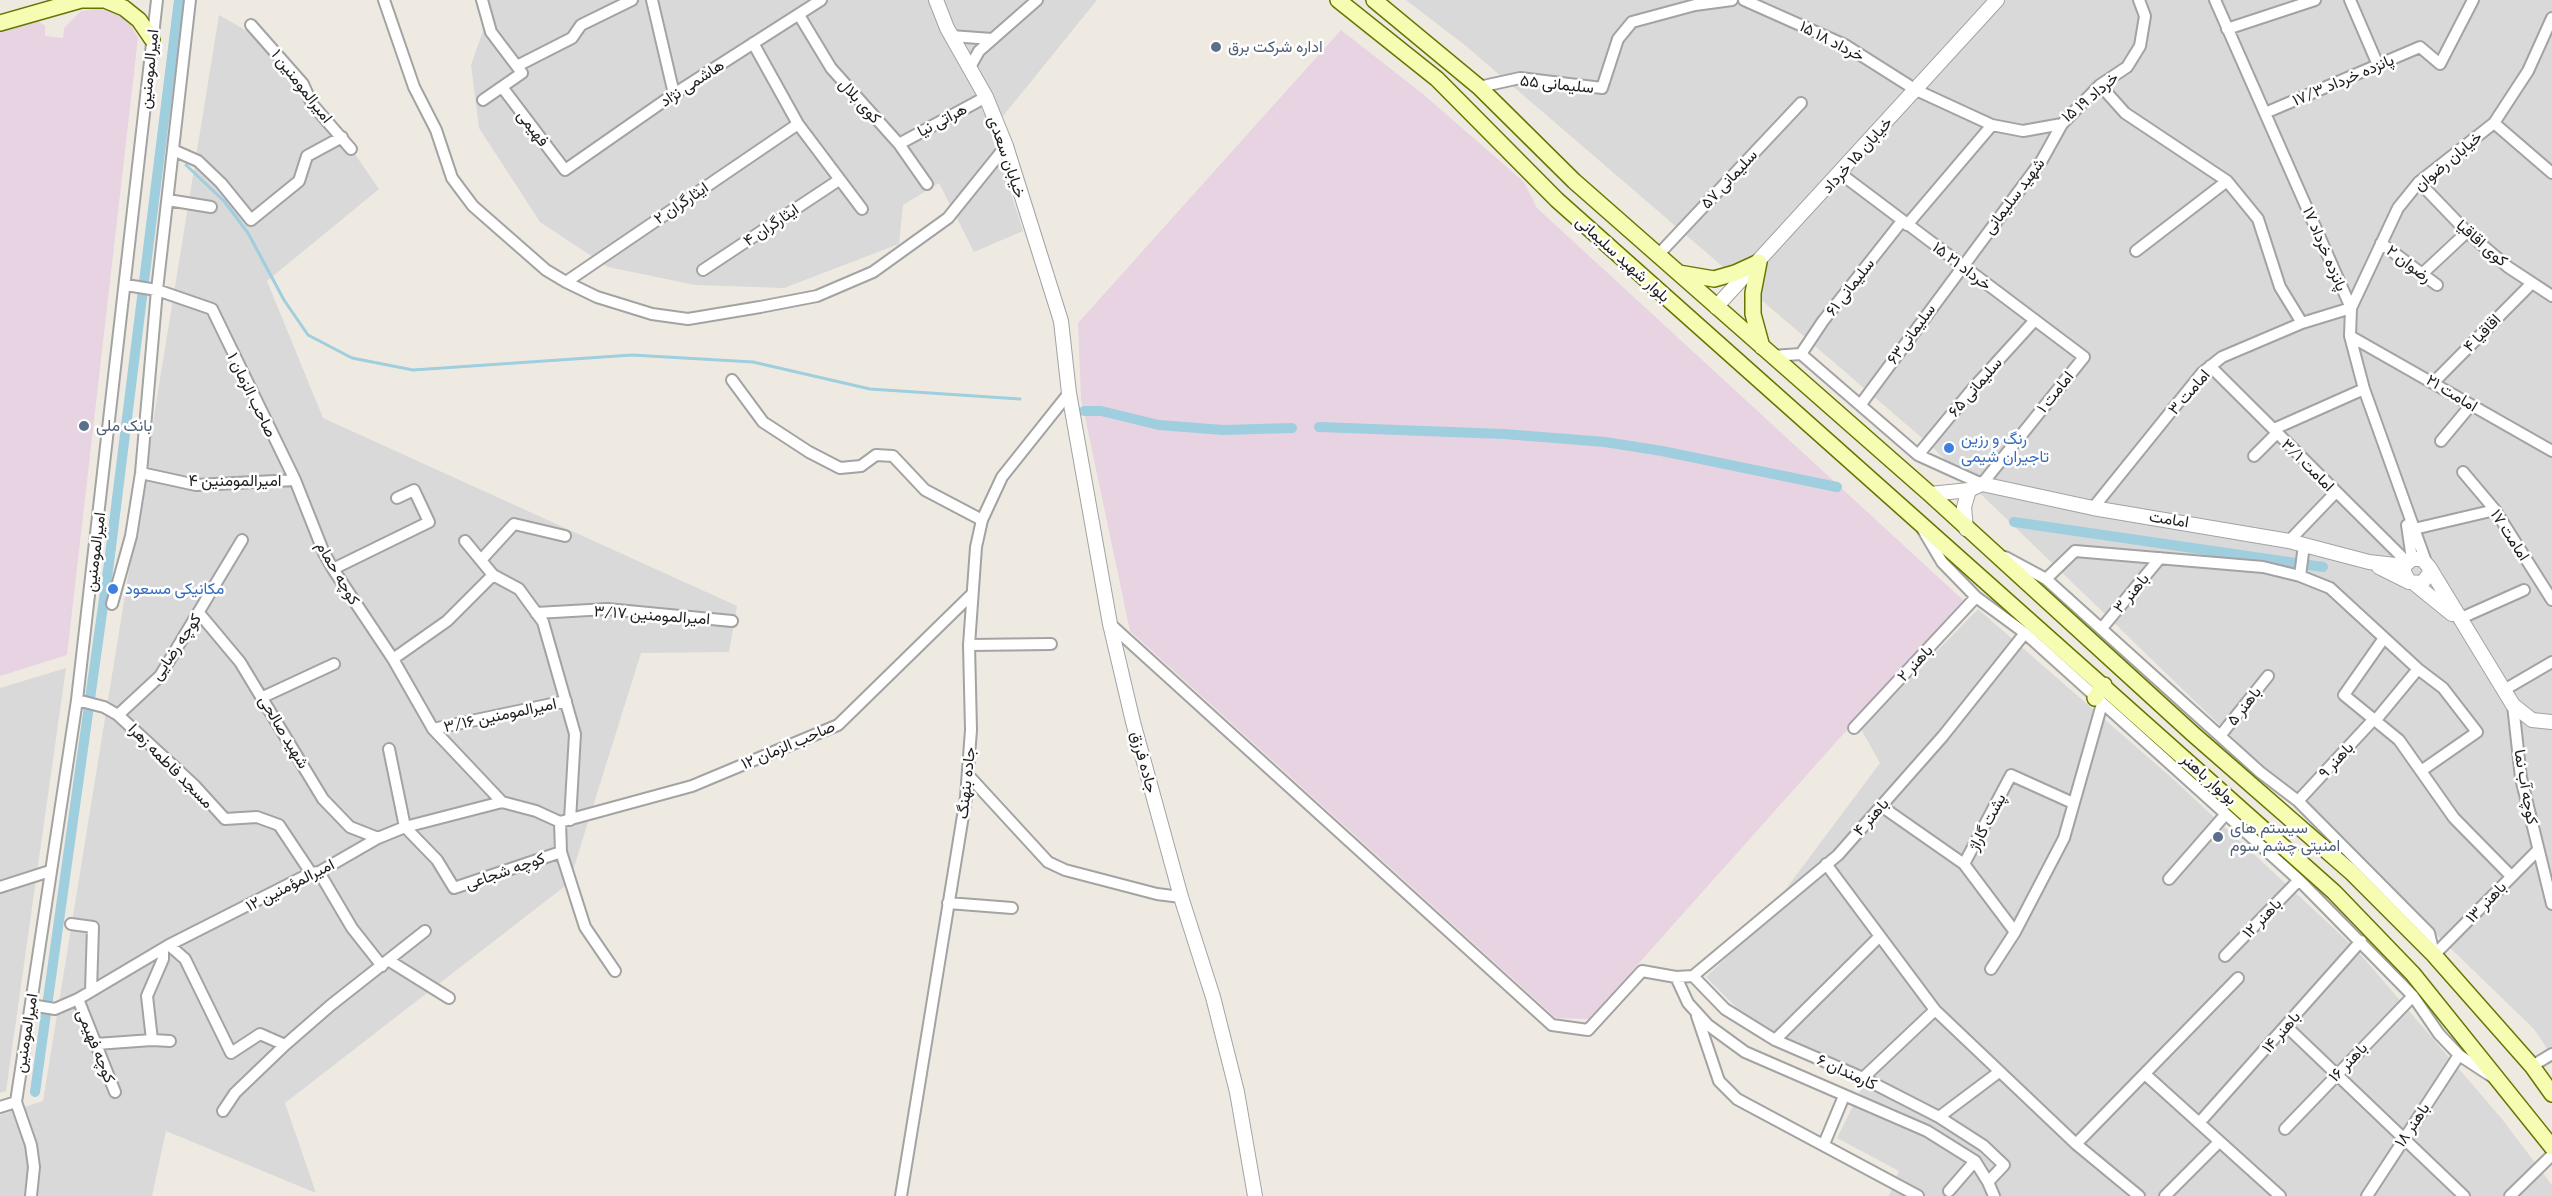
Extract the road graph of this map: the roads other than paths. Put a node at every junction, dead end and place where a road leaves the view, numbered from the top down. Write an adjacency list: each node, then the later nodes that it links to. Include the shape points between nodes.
1 (157, 0): 26 (street, امیرالمومنین)
2 (190, 0): 49 (street)
3 (384, 0): 70 (street, via 414,87 436,130 452,178 473,206 546,270)
4 (482, 0): 31 (street, via 491,32)
5 (632, 0): 31 (street, via 581,25 572,38)
6 (652, 0): 36 (street)
7 (821, 0): 20 (street, هاشمی نژاد)
8 (936, 0): 25 (street, خیابان سعدی)
9 (1037, 0): 27 (street)
10 (1338, 0): 81 (main road, بلوار شهید سلیمانی, via 1437,79 1557,200)
11 (1732, 0): 34 (street, سلیمانی ۵۵, via 1695,5 1632,22 1618,39 1602,88 1520,78)
12 (1744, 0): 35 (street, ۱۵ خرداد ۱۸, via 1845,45)
13 (1997, 0): 35 (street, خیابان ۱۵ خرداد)
14 (2139, 0): 32 (street, ۱۵ خرداد ۱۹, via 2145,16 2140,46 2127,67)
15 (2215, 0): 24 (street, پانزده خرداد ۱۷)
16 (2315, 0): 24 (street)
17 (2350, 0): 29 (street)
18 (2473, 0): 29 (street, پانزده خرداد ۱۷/۳, via 2440,64 2420,47)
19 (1380, 2): 34 (main road, بلوار شهید سلیمانی)
20 (799, 15): 28 (street, هاشمی نژاد); 46 (street, کوی بلال, via 831,68)
21 (2552, 18): 41 (street, خیابان رضوان, via 2528,70)
22 (0, 23): 26 (main road, via 81,0 105,0 139,20)
23 (251, 25): 45 (street, امیرالمومنین ۱)
24 (2227, 29): 40 (street, پانزده خرداد ۱۷)
25 (951, 36): 27 (street); 30 (street, خیابان سعدی)
26 (152, 39): 72 (street, امیرالمومنین)
27 (992, 39): 30 (street)
28 (753, 43): 36 (street, هاشمی نژاد); 42 (street)
29 (2378, 65): 40 (street, پانزده خرداد ۱۷/۳)
30 (970, 67): 37 (street, خیابان سعدی)
31 (519, 69): 33 (street)
32 (2100, 85): 43 (street, ۱۵ خرداد ۱۹); 54 (street, via 2125,113)
33 (502, 87): 38 (street); 50 (street, فهیمی)
34 (1479, 87): 64 (main road, بلوار شهید سلیمانی)
35 (1916, 90): 44 (street, ۱۵ خرداد ۱۹); 52 (street, خیابان ۱۵ خرداد)
36 (674, 94): 50 (street, هاشمی نژاد)
37 (986, 97): 46 (street, هراتی نیا); 47 (street, خیابان سعدی)
38 (483, 100)
39 (1801, 103): 64 (street, سلیمانی ۵۷)
40 (2265, 113): 77 (street, پانزده خرداد ۱۷)
41 (2494, 123): 51 (street); 55 (street, خیابان رضوان)
42 (798, 124): 53 (street); 70 (street, ایثارگران ۲)
43 (2062, 124): 44 (street, ۱۵ خرداد ۱۹, via 2023,131); 66 (street, شهید سلیمانی, via 2042,160)
44 (1992, 125): 60 (street, سلیمانی ۶۱)
45 (342, 136): 48 (street, امیرالمومنین ۱); 49 (street, via 307,156 299,181 251,220 198,161)
46 (899, 144): 56 (street, کوی بلال)
47 (1006, 146): 70 (street, via 948,218 873,272 817,296 688,319 597,297); 78 (street, خیابان سعدی)
48 (351, 149)
49 (173, 150): 57 (street)
50 (565, 170)
51 (2552, 173)
52 (1841, 174): 60 (street, ۱۵ خرداد ۲١); 65 (street, خیابان ۱۵ خرداد)
53 (839, 180): 59 (street); 67 (street, ایثارگران ۴)
54 (2227, 181): 63 (street); 80 (street, via 2258,219 2280,287)
55 (2419, 182): 61 (street, کوی اقاقیا); 62 (street, خیابان رضوان, via 2398,208)
56 (927, 184)
57 (168, 200): 58 (street); 74 (street)
58 (211, 207)
59 (862, 209)
60 (1904, 223): 66 (street, ۱۵ خرداد ۲١); 84 (street, سلیمانی ۶۱, via 1823,321)
61 (2467, 232): 69 (street); 71 (street, کوی اقاقیا)
62 (2382, 243): 69 (street, رضوان ۲); 77 (street, خیابان رضوان)
63 (2136, 251)
64 (1657, 256): 68 (main road, بلوار شهید سلیمانی)
65 (1760, 262): 68 (main road, via 1714,279); 76 (street, خیابان ۱۵ خرداد); 83 (main road, via 1753,314)
66 (1962, 265): 79 (street, ۱۵ خرداد ۲١); 91 (street, سلیمانی۶۳)
67 (703, 270)
68 (1676, 273): 76 (main road, بلوار شهید سلیمانی)
69 (2422, 274): 73 (street, رضوان ۲)
70 (566, 282)
71 (2531, 284): 75 (street, کوی اقاقیا); 88 (street, اقاقیا ۴)
72 (126, 285): 74 (street); 150 (street, امیرالمومنین)
73 (2437, 285)
74 (157, 290): 99 (street); 100 (street, صاحب الزمان ۱, via 212,309)
75 (2552, 296)
76 (1716, 307): 81 (main road); 83 (main road, بلوار شهید سلیمانی)
77 (2351, 308): 80 (street, امامت ۳); 82 (street, پانزده خرداد ۱۷)
78 (1061, 321): 90 (street, جاده فرزق)
79 (2035, 321): 85 (street, ۱۵ خرداد ۲١); 96 (street, سلیمانی ۶۵)
80 (2302, 323): 86 (street, امامت ۳, via 2222,357)
81 (1699, 326): 108 (main road, بلوار شهید سلیمانی)
82 (2350, 336): 88 (street, امامت ۲۱); 89 (street, پانزده خرداد ۱۷)
83 (1767, 352): 84 (street); 103 (main road, بلوار شهید سلیمانی)
84 (1801, 354): 91 (street)
85 (2084, 357): 101 (street, امامت ۱)
86 (2210, 366): 93 (street, امامت ۳/۱); 106 (street, امامت ۳)
87 (732, 380): 109 (street, via 763,422 809,452 840,468 861,466 876,455 893,456 925,490)
88 (2434, 382): 92 (street, امامت ۲۱)
89 (2364, 389): 93 (street); 105 (street, پانزده خرداد ۱۷)
90 (1069, 393): 109 (street, جاده بنهنگ, via 1002,477); 136 (street, جاده فرزق)
91 (1861, 404): 96 (street)
92 (2471, 405): 94 (street); 95 (street, امامت ۲۱)
93 (2276, 431): 97 (street); 102 (street, امامت ۳/۱)
94 (2441, 441)
95 (2552, 451)
96 (1918, 455): 101 (street)
97 (2254, 456)
98 (2463, 472): 107 (street, امامت ۱۷)
99 (141, 473): 100 (street, امیرالمومنین ۴, via 196,485); 131 (street, via 131,537)
100 (295, 480): 123 (street, کوچه حمام)
101 (1975, 487): 103 (street, امامت); 106 (street, امامت); 110 (street, via 1964,507)
102 (2336, 492): 114 (street); 121 (street, امامت ۳/۱)
103 (1930, 494): 110 (main road, بولوار باهنر)
104 (397, 498): 123 (street, via 414,490 429,522)
105 (2404, 507): 111 (street, پانزده خرداد ۱۷); 121 (street, پانزده خرداد ۱۷)
106 (2093, 508): 114 (street, امامت)
107 (2495, 510): 111 (street); 130 (street, امامت ۱۷)
108 (1913, 515): 129 (street, via 1942,562); 148 (main road, بولوار باهنر)
109 (982, 520): 128 (street, جاده بنهنگ)
110 (1966, 529): 116 (main road, بولوار باهنر)
111 (2414, 530): 122 (street, پانزده خرداد ۱۷)
112 (565, 536): 118 (street, via 514,524)
113 (242, 540): 133 (street, کوچه رضایی)
114 (2289, 541): 119 (street, امامت)
115 (465, 542): 118 (street)
116 (1990, 549): 125 (street); 155 (main road, بولوار باهنر)
117 (2160, 558): 119 (street, via 2263,567); 125 (street, via 2075,551); 137 (street, باهنر ۳)
118 (481, 560): 124 (street)
119 (2301, 562): 120 (street, امامت); 139 (street)
120 (2369, 562): 121 (street, امامت); 126 (street, امامت)
121 (2408, 562): 122 (street, via 2417,558); 126 (street, via 2403,572)
122 (2428, 564): 126 (street, via 2427,579); 134 (street, امامت)
123 (333, 569): 142 (street, کوچه حمام)
124 (493, 575): 132 (street, via 519,589); 142 (street, via 447,621)
125 (2046, 579): 137 (street)
126 (2412, 583): 134 (street, امامت)
127 (2524, 590): 134 (street)
128 (972, 594): 141 (street, جاده بنهنگ); 171 (street, صاحب الزمان ۱۲, via 838,724 692,786)
129 (1976, 597): 138 (street); 157 (street, باهنر ۲)
130 (2552, 600)
131 (111, 604)
132 (536, 612): 135 (street, امیرالمومنین ۳/۱۷, via 607,609); 151 (street, via 543,622)
133 (199, 613): 149 (street, شهید صالحی); 153 (street, کوچه رضایی, via 160,676)
134 (2459, 619): 147 (street, امامت)
135 (732, 621)
136 (1110, 624): 185 (street, جاده فرزق); 201 (street, via 1552,1025 1587,1030 1642,971)
137 (2102, 628): 160 (street)
138 (2025, 633): 148 (street); 169 (street, باهنر ۴)
139 (2384, 638): 145 (street); 154 (street, via 2344,695)
140 (1051, 644): 141 (street)
141 (969, 645): 165 (street, جاده بنهنگ)
142 (393, 659): 158 (street)
143 (2552, 662): 147 (street)
144 (334, 664): 149 (street)
145 (2418, 669): 154 (street, باهنر ۹); 164 (street, via 2443,688 2477,732)
146 (2268, 676): 160 (street, باهنر ۵)
147 (2504, 690): 152 (street, امامت)
148 (2100, 696): 161 (main road, بولوار باهنر); 168 (street); 170 (street)
149 (263, 697): 173 (street, شهید صالحی, via 323,799 350,827)
150 (77, 700): 153 (street, مسجد فاطمه زهرا); 179 (street, امیرالمومنین)
151 (566, 701): 158 (street, امیرالمومنین ۳/۱۶); 171 (street, via 575,734)
152 (2513, 705): 156 (street, امامت, via 2532,720); 174 (street, کوچه آب نما, via 2521,778)
153 (118, 715): 180 (street, مسجد فاطمه زهرا, via 225,819 257,817 279,825)
154 (2374, 720): 164 (street, via 2399,740); 166 (street, باهنر ۹)
155 (2179, 721): 159 (main road, بولوار باهنر); 161 (main road, via 2174,731)
156 (2552, 722)
157 (1854, 728)
158 (433, 729): 167 (street)
159 (2193, 734): 163 (main road, via 2183,740); 178 (main road, بولوار باهنر)
160 (2220, 736): 166 (street)
161 (2164, 737): 163 (main road, بولوار باهنر)
162 (389, 749): 172 (street)
163 (2179, 752): 223 (main road, بولوار باهنر, via 2334,892 2413,974)
164 (2421, 771): 181 (street, via 2454,818)
165 (968, 775): 185 (street, via 1048,862 1135,889); 186 (street, جاده بنهنگ)
166 (2298, 801): 178 (street)
167 (502, 802): 171 (street, امیرالمؤمنین ۱۲); 172 (street, امیرالمؤمنین ۱۲)
168 (2073, 803): 177 (street, پشت گاراژ, via 2011,775); 191 (street, via 2064,838)
169 (1881, 806): 176 (street, باهنر ۴); 177 (street)
170 (2225, 815): 182 (street); 183 (street)
171 (565, 821): 175 (street)
172 (405, 828): 173 (street, امیرالمؤمنین ۱۲); 175 (street, کوچه شجاعی, via 437,860 454,888)
173 (378, 838): 180 (street, امیرالمؤمنین ۱۲)
174 (2538, 850): 181 (street, باهنر ۱۳); 187 (street, کوچه آب نما)
175 (561, 852): 199 (street, via 585,927)
176 (1826, 864): 192 (street); 200 (street, باهنر ۴)
177 (1964, 864): 191 (street)
178 (2356, 867): 195 (main road, بولوار باهنر)
179 (50, 871): 184 (street); 207 (street, امیرالمومنین)
180 (315, 873): 194 (street, امیرالمؤمنین ۱۲); 197 (street, مسجد فاطمه زهرا, via 351,928)
181 (2511, 876): 195 (street, باهنر ۱۳)
182 (2169, 879)
183 (2299, 880): 193 (street); 196 (street, باهنر ۱۲)
184 (0, 886)
185 (1181, 897): 244 (street, جاده فرزق, via 1213,997 1237,1092)
186 (948, 903): 188 (street); 243 (street, جاده بنهنگ)
187 (2552, 904)
188 (1012, 908)
189 (71, 924): 203 (street, via 93,927)
190 (425, 931): 197 (street)
191 (2015, 932): 198 (street)
192 (1879, 937): 209 (street); 212 (street)
193 (2361, 941): 204 (street); 210 (street, باهنر ۱۴)
194 (166, 947): 203 (street, امیرالمؤمنین ۱۲); 211 (street, via 147,996); 215 (street, via 185,960 231,1053 260,1034)
195 (2434, 955): 218 (main road, بولوار باهنر)
196 (2225, 956)
197 (385, 963): 205 (street, مسجد فاطمه زهرا); 215 (street)
198 (1991, 969)
199 (615, 971)
200 (1693, 976): 201 (street); 212 (street, کارمندان ۶, via 1725,1010)
201 (1676, 977): 208 (street)
202 (2238, 978): 221 (street)
203 (91, 991): 206 (street, امیرالمؤمنین ۱۲)
204 (2413, 996): 217 (street); 220 (street, باهنر ۱۶)
205 (449, 998)
206 (78, 999): 207 (street, امیرالمؤمنین ۱۲, via 55,1009); 214 (street, کوچه فهیمی)
207 (31, 1005): 227 (street, امیرالمومنین)
208 (1695, 1010): 226 (street, via 1745,1052); 235 (street, via 1719,1081 1737,1098)
209 (1935, 1010): 219 (street); 222 (street)
210 (2286, 1026): 220 (street); 231 (street, باهنر ۱۴)
211 (152, 1040): 213 (street); 214 (street)
212 (1775, 1040): 222 (street, کارمندان ۶)
213 (170, 1041)
214 (96, 1044): 224 (street, کوچه فهیمی)
215 (285, 1045): 229 (street, via 235,1093)
216 (2552, 1054): 218 (street)
217 (2459, 1055): 223 (street); 233 (street, باهنر ۱۸)
218 (2532, 1066): 225 (main road, بولوار باهنر)
219 (1999, 1071): 230 (street); 236 (street)
220 (2336, 1073): 232 (street, باهنر ۱۶); 233 (street)
221 (2146, 1075): 231 (street); 236 (street)
222 (1863, 1078): 230 (street, کارمندان ۶)
223 (2503, 1083): 237 (main road, بولوار باهنر)
224 (115, 1092)
225 (2552, 1094)
226 (1844, 1096): 235 (street); 239 (street, via 1927,1131)
227 (16, 1102): 228 (street); 242 (street, via 32,1145)
228 (0, 1107)
229 (223, 1111)
230 (1939, 1117): 240 (street, کارمندان ۶, via 2004,1165)
231 (2199, 1123): 234 (street)
232 (2285, 1129)
233 (2402, 1138): 250 (street, باهنر ۱۸); 251 (street)
234 (2219, 1142): 248 (street); 249 (street)
235 (1824, 1144): 245 (street)
236 (2076, 1144): 247 (street)
237 (2552, 1147)
238 (2552, 1155): 252 (street)
239 (1975, 1161): 240 (street); 241 (street)
240 (1988, 1182): 246 (street)
241 (1949, 1191)
242 (31, 1196)
243 (901, 1196)
244 (1255, 1196)
245 (1918, 1196)
246 (1994, 1196)
247 (2139, 1196)
248 (2165, 1196)
249 (2280, 1196)
250 (2367, 1196)
251 (2464, 1196)
252 (2510, 1196)

